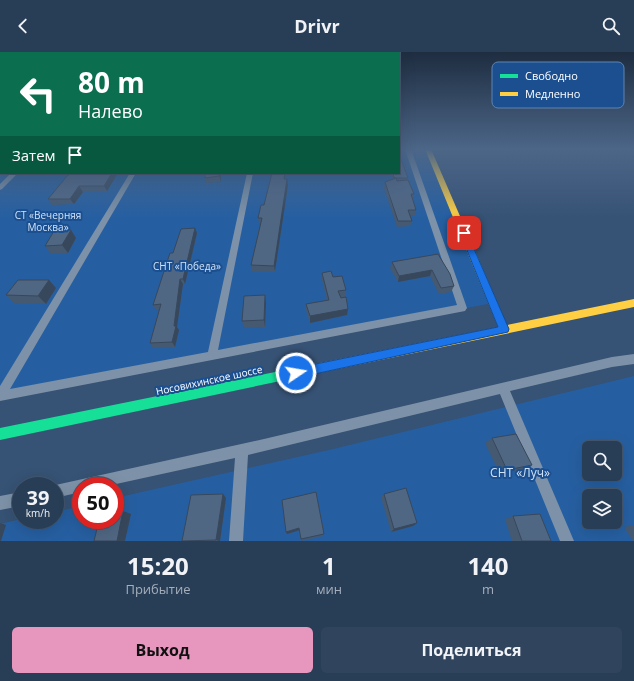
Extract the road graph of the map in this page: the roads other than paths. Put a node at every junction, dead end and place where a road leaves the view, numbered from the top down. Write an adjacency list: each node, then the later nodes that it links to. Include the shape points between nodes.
1 (416, 172): 9 (lane, via 462,308)
2 (438, 172): 8 (main road)
3 (14, 174): 6 (lane)
4 (132, 174): 12 (lane)
5 (250, 174): 9 (lane)
6 (0, 188)
7 (634, 303): 8 (main road, Носовихинское шоссе)
8 (504, 329): 13 (main road, Носовихинское шоссе)
9 (212, 356): 12 (lane)
10 (634, 359): 11 (lane)
11 (503, 388): 14 (lane); 19 (lane)
12 (0, 396)
13 (0, 434)
14 (242, 450): 15 (lane); 18 (lane)
15 (64, 489)
16 (12, 501): 17 (lane)
17 (0, 503)
18 (236, 541)
19 (567, 541)

